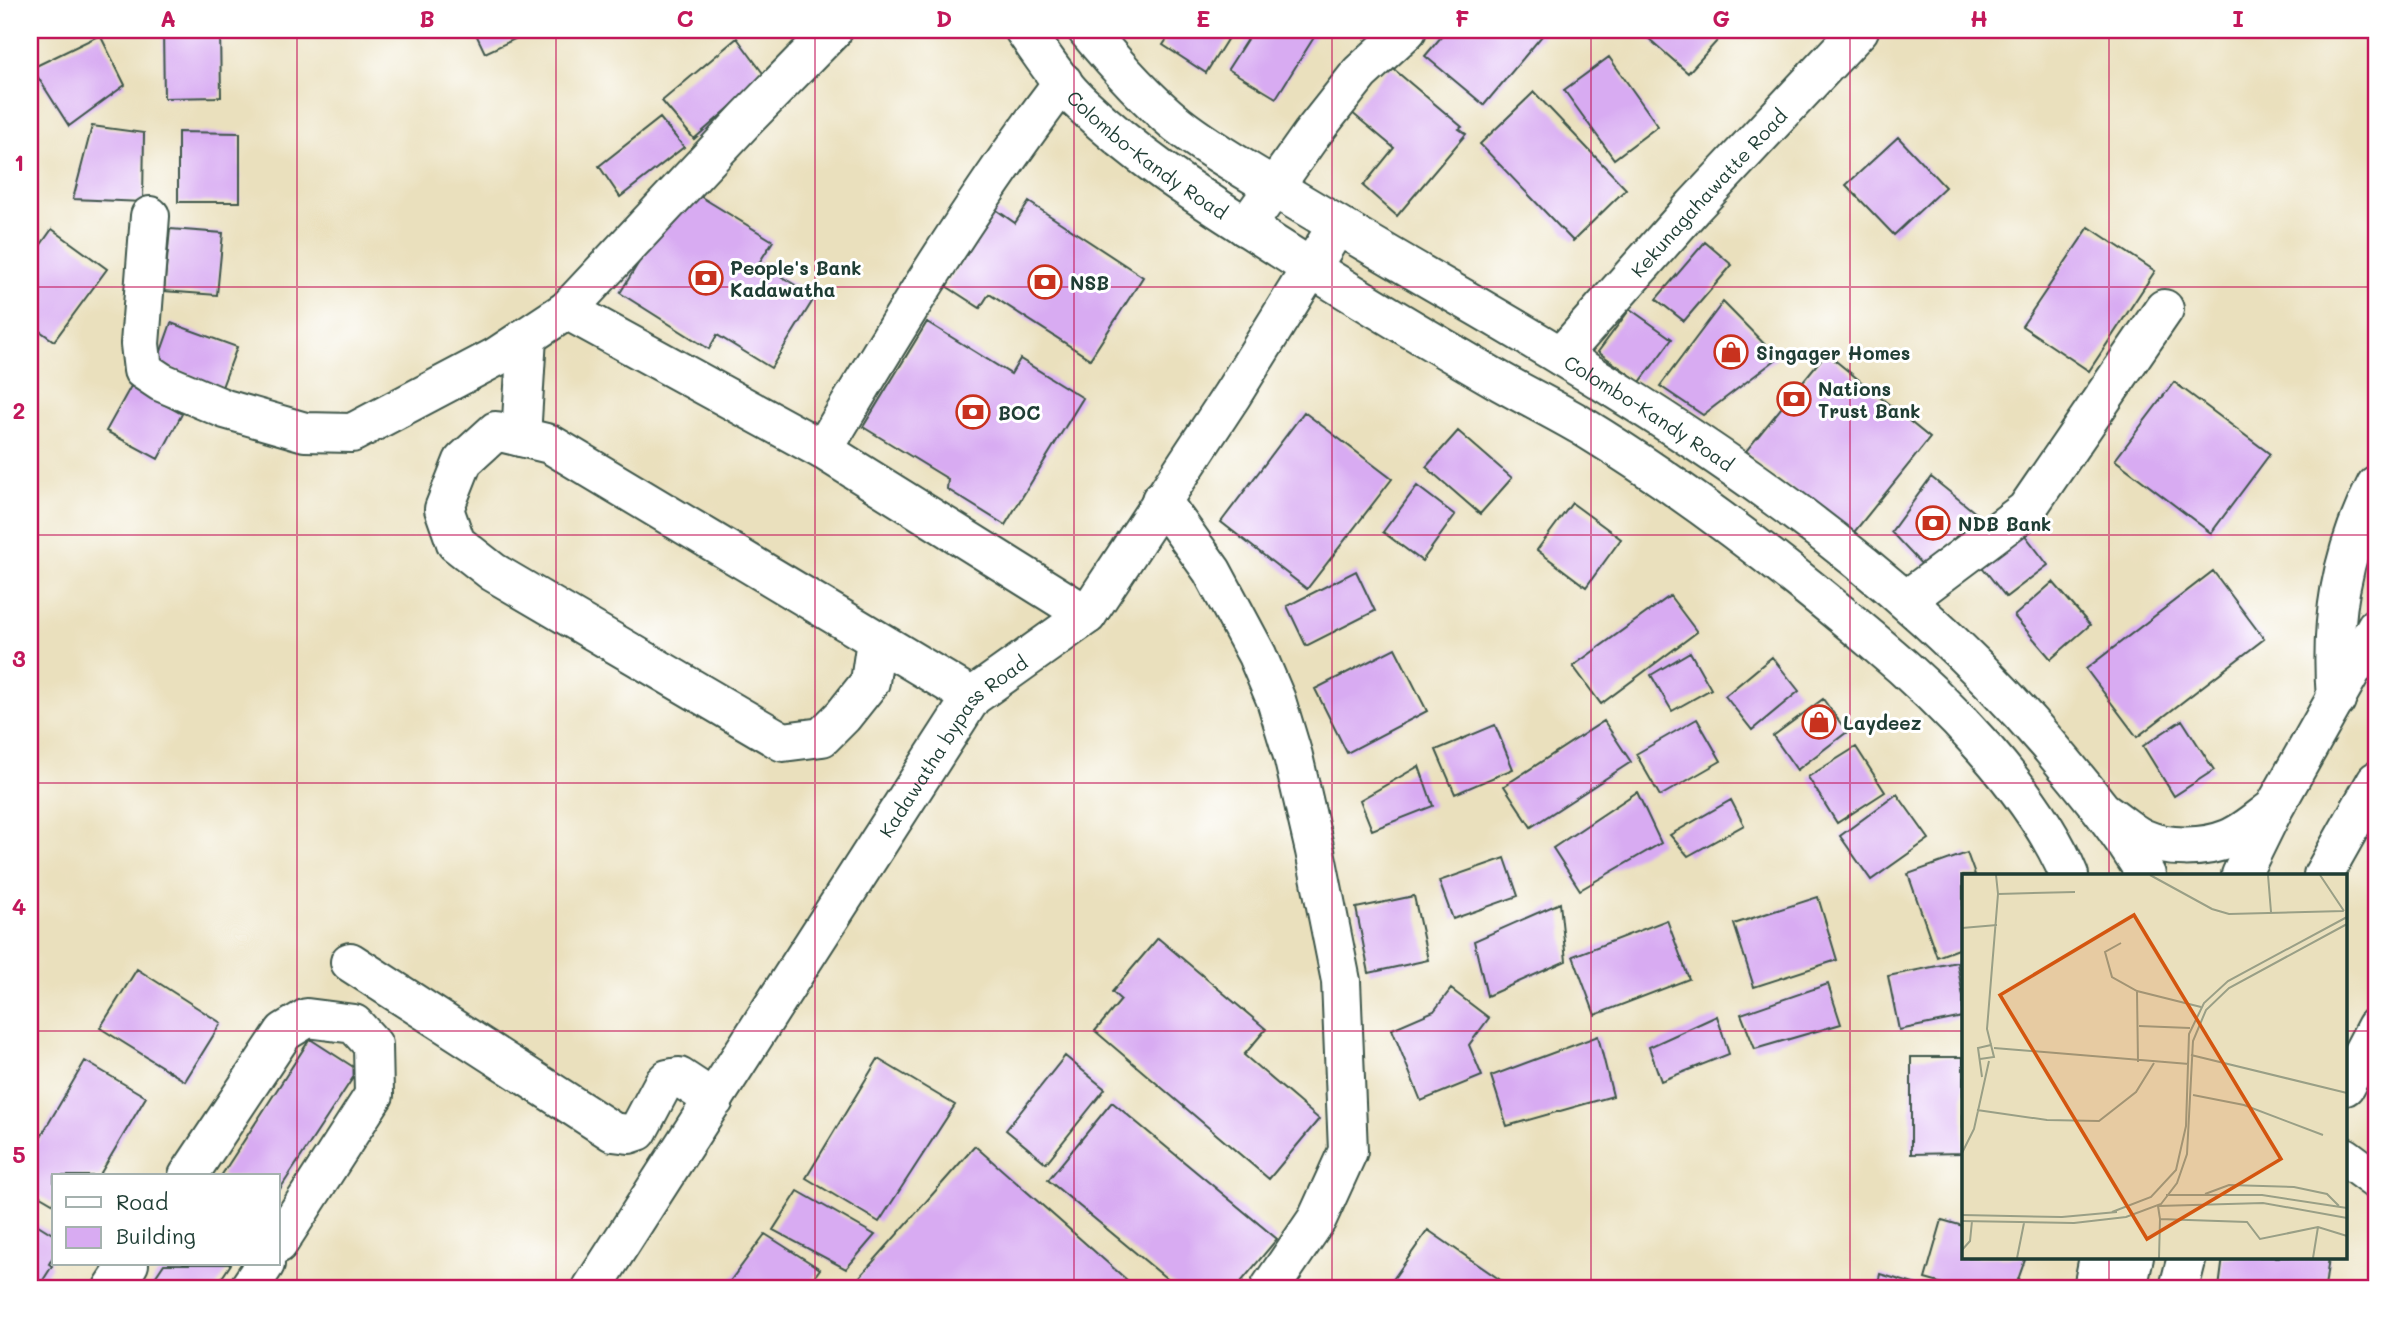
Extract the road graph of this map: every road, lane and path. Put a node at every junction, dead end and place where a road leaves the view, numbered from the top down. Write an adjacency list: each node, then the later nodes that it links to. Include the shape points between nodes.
1 (833, 30): 13 (main road)
2 (1024, 30): 6 (main road, Colombo-Kandy Road)
3 (1087, 30): 7 (main road, Colombo-Kandy Road, via 1175,122)
4 (1407, 30): 7 (main road, via 1360,73)
5 (1859, 30): 15 (main road, Kekunagahawatte Road)
6 (1063, 82): 10 (main road, Colombo-Kandy Road, via 1154,165); 17 (main road, via 956,233)
7 (1273, 187): 9 (main road, Colombo-Kandy Road); 10 (main road)
8 (150, 216): 14 (main road, via 143,370 225,409 305,432 352,433 496,358)
9 (1337, 226): 11 (main road, Kadawatha bypass Road); 15 (main road, Colombo-Kandy Road)
10 (1247, 227): 11 (main road, Colombo-Kandy Road)
11 (1311, 268): 19 (main road, Kadawatha bypass Road); 29 (main road, Colombo-Kandy Road, via 1581,426 1759,546 1812,588 1899,662 1979,743 2032,810)
12 (2164, 309): 20 (main road, via 2026,510)
13 (566, 310): 14 (main road); 17 (main road)
14 (527, 337): 16 (main road)
15 (1562, 356): 20 (main road, Colombo-Kandy Road, via 1771,493)
16 (521, 437): 23 (main road, via 550,444); 23 (main road, via 496,431 463,461 444,509 456,542 493,572 783,742 822,737 843,716 870,682)
17 (822, 450): 21 (main road)
18 (2376, 485): 25 (main road, via 2339,592 2333,634)
19 (1161, 500): 21 (main road, Kadawatha bypass Road); 49 (main road, via 1212,571 1276,700 1315,851 1341,981 1348,1151 1317,1219)
20 (1906, 600): 28 (main road, Colombo-Kandy Road, via 2006,695)
21 (1087, 615): 24 (main road, Kadawatha bypass Road)
22 (2376, 627): 25 (main road)
23 (876, 640): 24 (main road)
24 (972, 697): 36 (main road, Kadawatha bypass Road)
25 (2336, 700): 27 (main road)
26 (2376, 781): 32 (main road)
27 (2274, 808): 28 (main road, via 2228,839 2180,846 2142,838); 31 (main road)
28 (2106, 813): 30 (main road, Colombo-Kandy Road)
29 (2069, 874)
30 (2145, 874)
31 (2241, 874)
32 (2324, 874)
33 (350, 962): 36 (main road, via 613,1132 638,1132 668,1079 680,1077)
34 (2376, 1027): 35 (main road)
35 (2346, 1084)
36 (714, 1100): 48 (main road, Kadawatha bypass Road)
37 (2346, 1158): 39 (main road)
38 (189, 1174): 40 (main road, via 284,1032 307,1018 354,1024 373,1045 374,1096)
39 (2376, 1180)
40 (280, 1241)
41 (2099, 1258): 50 (main road)
42 (2134, 1258): 51 (main road)
43 (2187, 1258): 52 (main road)
44 (128, 1266): 46 (main road)
45 (264, 1266): 47 (main road)
46 (113, 1288)
47 (250, 1288)
48 (592, 1288)
49 (1270, 1288)
50 (2093, 1288)
51 (2127, 1288)
52 (2179, 1288)

